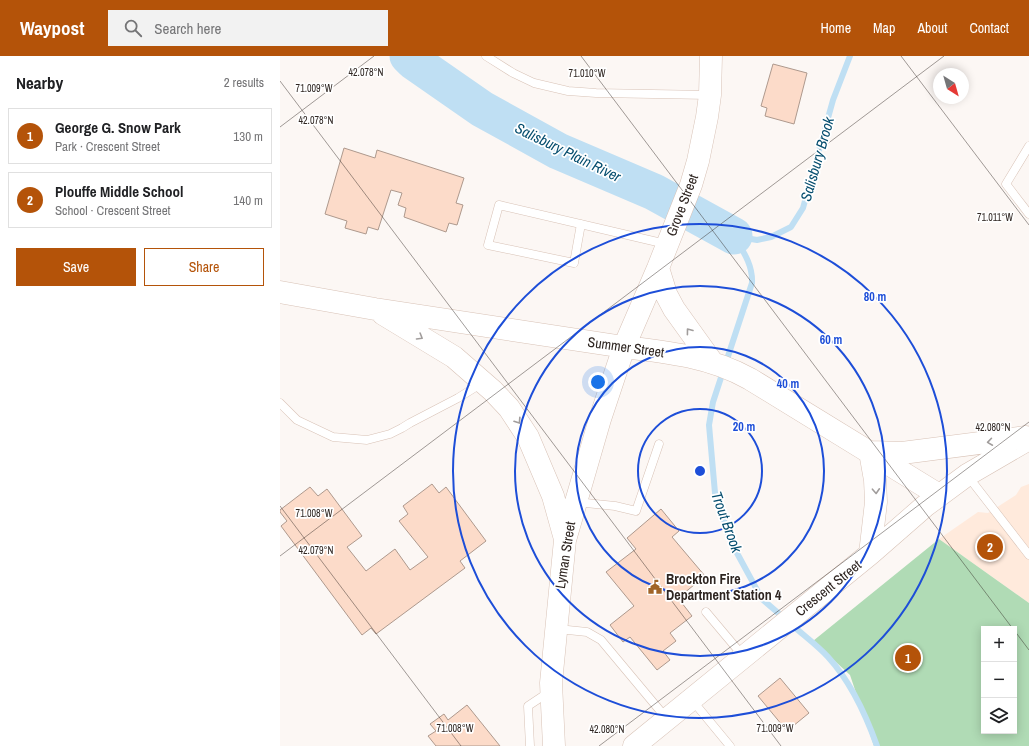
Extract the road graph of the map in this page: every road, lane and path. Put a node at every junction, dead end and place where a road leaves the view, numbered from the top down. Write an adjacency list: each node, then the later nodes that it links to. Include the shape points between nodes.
1 (486, 56): 3 (lane, via 534,83 568,91)
2 (711, 56): 3 (main road, Grove Street)
3 (710, 95): 7 (main road, Grove Street, via 704,137 691,185)
4 (1029, 146): 5 (lane, via 1006,184)
5 (1029, 214)
6 (581, 224): 6 (lane, via 499,205 488,245 574,262); 7 (lane)
7 (669, 239): 8 (main road, Grove Street)
8 (658, 268): 11 (main road, Grove Street); 12 (main road, one-way to 8, via 674,309)
9 (280, 292): 10 (main road, Summer Street)
10 (375, 310): 11 (main road, Summer Street); 13 (main road, one-way to 13, via 454,357)
11 (624, 347): 12 (main road, Summer Street, via 661,351); 21 (main road, Lyman Street)
12 (712, 362): 18 (main road, Summer Street, via 750,379)
13 (483, 382): 14 (lane, via 390,434 367,440 333,437 297,420); 22 (main road, one-way to 22, via 509,408 528,437 553,496)
14 (281, 406)
15 (1029, 436): 18 (main road, one-way to 18, via 902,454)
16 (1029, 439): 19 (main road, Crescent Street)
17 (659, 444): 21 (lane, via 636,511)
18 (870, 452): 20 (main road, Summer Street); 23 (main road, one-way to 23, via 876,502)
19 (967, 475): 20 (main road, Crescent Street); 24 (lane)
20 (939, 495): 23 (main road, Crescent Street)
21 (575, 502): 22 (main road, Lyman Street)
22 (565, 540): 26 (main road, Lyman Street)
23 (870, 554): 27 (main road, Crescent Street)
24 (1029, 555)
25 (706, 612): 27 (lane)
26 (555, 629): 28 (main road, Lyman Street); 30 (lane, via 587,632 601,640)
27 (743, 657): 29 (main road, Crescent Street)
28 (552, 690): 31 (lane, via 528,706); 32 (main road, Lyman Street)
29 (692, 699): 30 (main road, Crescent Street); 34 (lane)
30 (668, 719): 33 (main road, Crescent Street)
31 (530, 746)
32 (554, 746)
33 (634, 746)
34 (730, 746)

